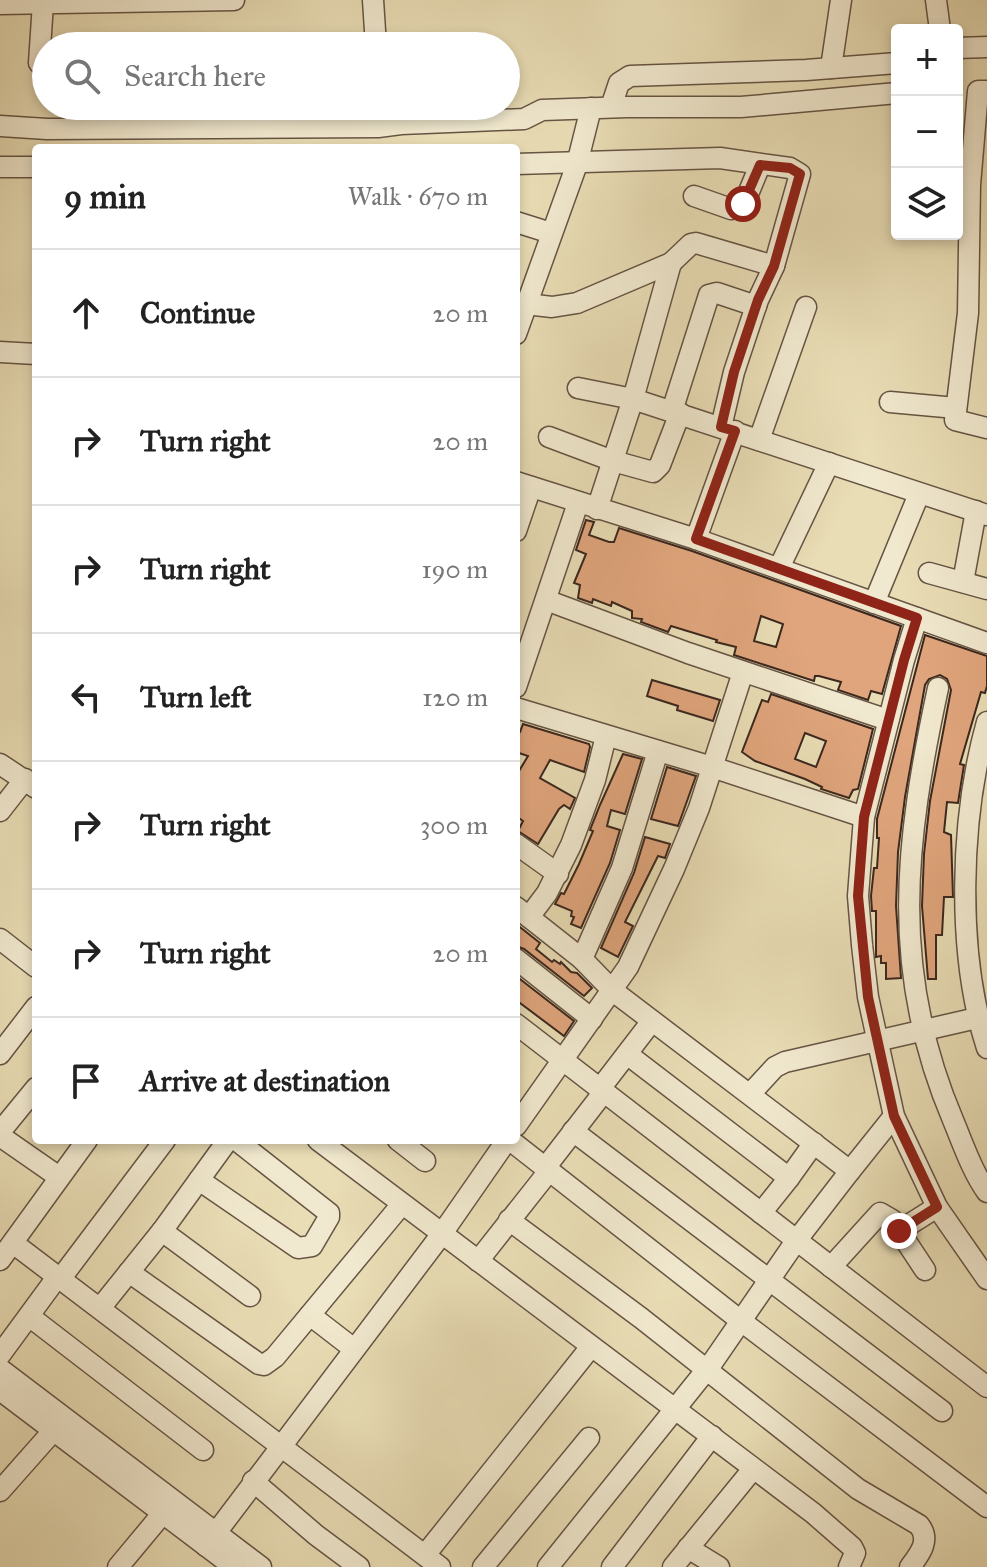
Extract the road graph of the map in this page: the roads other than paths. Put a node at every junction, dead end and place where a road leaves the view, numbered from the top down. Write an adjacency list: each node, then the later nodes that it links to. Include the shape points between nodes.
1 (234, 0): 5 (street)
2 (373, 0): 9 (street)
3 (841, 0): 13 (street)
4 (936, 0): 7 (street)
5 (43, 3): 6 (street); 8 (street)
6 (0, 4)
7 (939, 24)
8 (41, 32)
9 (375, 32)
10 (987, 47): 11 (street)
11 (963, 48)
12 (891, 63): 13 (street)
13 (831, 68): 16 (street, via 630,76)
14 (983, 91): 39 (street, via 970,185 968,313)
15 (891, 94): 16 (street, via 741,107)
16 (601, 108): 18 (street, via 542,110); 21 (street)
17 (519, 120): 19 (street, via 378,127)
18 (520, 120)
19 (0, 126)
20 (520, 164): 21 (street)
21 (577, 164): 22 (street, via 720,158); 27 (street)
22 (760, 165): 25 (street, via 740,207 731,209); 29 (street, via 800,174)
23 (0, 167): 24 (street)
24 (32, 167)
25 (694, 196)
26 (520, 223): 27 (street)
27 (551, 233): 30 (street)
28 (671, 263): 29 (street, via 696,243); 30 (street, via 577,303); 37 (street)
29 (774, 266): 31 (street)
30 (526, 304): 33 (street)
31 (756, 306): 40 (street, via 709,295); 42 (street, via 734,372)
32 (806, 307): 44 (street)
33 (520, 322)
34 (0, 352): 35 (street)
35 (32, 354)
36 (578, 388): 37 (street)
37 (633, 399): 40 (street); 45 (street)
38 (890, 402): 39 (street)
39 (956, 408): 41 (street, via 955,420)
40 (676, 412): 42 (street); 45 (street, via 660,465 653,472)
41 (987, 428)
42 (728, 429): 44 (street); 51 (street)
43 (549, 437): 45 (street)
44 (759, 440): 46 (street)
45 (613, 461): 49 (street)
46 (829, 463): 48 (street); 52 (street)
47 (523, 485): 49 (street)
48 (919, 494): 50 (street); 57 (street)
49 (587, 506): 51 (street); 56 (street)
50 (981, 513): 54 (street)
51 (696, 539): 52 (street)
52 (779, 568): 57 (street)
53 (929, 573): 54 (street)
54 (963, 582): 55 (street)
55 (987, 589)
56 (546, 600): 60 (street); 61 (street)
57 (874, 603): 58 (street)
58 (917, 618): 59 (street); 64 (street, via 908,674)
59 (987, 643)
60 (743, 672): 64 (street); 69 (street)
61 (520, 675)
62 (938, 688): 85 (street, via 919,778 909,870 909,937)
63 (520, 709): 66 (street)
64 (888, 720): 72 (street)
65 (987, 722): 82 (street, via 974,781 965,911)
66 (606, 736): 67 (street); 74 (street, via 595,780)
67 (658, 751): 69 (street); 77 (street, via 622,868)
68 (0, 764): 70 (street)
69 (712, 767): 72 (street); 80 (street, via 674,869)
70 (30, 784): 71 (street)
71 (0, 811)
72 (864, 817): 87 (street, via 858,896 868,997)
73 (520, 847): 74 (street)
74 (558, 874): 75 (street)
75 (522, 912): 77 (street)
76 (0, 939): 79 (street)
77 (582, 959): 80 (street)
78 (520, 962): 83 (street)
79 (32, 964)
80 (613, 991): 83 (street); 84 (street)
81 (32, 1012): 89 (street)
82 (977, 1018): 85 (street); 88 (street)
83 (592, 1019): 91 (street)
84 (652, 1021): 90 (street); 94 (street)
85 (923, 1030): 87 (street); 114 (street, via 944,1100)
86 (520, 1034): 91 (street)
87 (878, 1039): 94 (street, via 785,1062); 95 (street)
88 (987, 1048)
89 (0, 1054)
90 (627, 1054): 92 (street); 112 (street)
91 (563, 1062): 92 (street); 96 (street)
92 (601, 1091): 97 (street); 117 (street)
93 (32, 1093): 98 (street)
94 (750, 1094): 99 (street)
95 (894, 1116): 110 (street); 116 (street)
96 (520, 1121)
97 (573, 1131): 109 (street); 131 (street)
98 (0, 1134): 111 (street)
99 (814, 1143): 110 (street); 112 (street)
100 (84, 1144): 111 (street)
101 (162, 1144): 129 (street)
102 (225, 1144): 113 (street)
103 (241, 1144): 113 (street, via 329,1213 312,1246 298,1248)
104 (323, 1144): 115 (street)
105 (403, 1144): 108 (street)
106 (506, 1144): 121 (street)
107 (514, 1144): 109 (street)
108 (425, 1161)
109 (547, 1169): 118 (street); 136 (street)
110 (850, 1171): 122 (street)
111 (59, 1177): 123 (street)
112 (789, 1178): 117 (street)
113 (199, 1180): 119 (street)
114 (987, 1192)
115 (402, 1204): 121 (street); 134 (street)
116 (937, 1207): 120 (street); 130 (street)
117 (761, 1213): 122 (street)
118 (509, 1220): 125 (street); 141 (street)
119 (162, 1231): 128 (street); 132 (street)
120 (899, 1231): 126 (street, via 885,1215 877,1214); 127 (street)
121 (441, 1235): 125 (street); 138 (street)
122 (796, 1241): 126 (street); 131 (street)
123 (13, 1243): 124 (street); 129 (street)
124 (0, 1260)
125 (478, 1261): 137 (street)
126 (831, 1267): 142 (street)
127 (925, 1270)
128 (129, 1272): 133 (street); 134 (street, via 259,1364 275,1357)
129 (60, 1277): 133 (street); 135 (street)
130 (987, 1279)
131 (767, 1281): 136 (street); 145 (street)
132 (250, 1296)
133 (101, 1307): 149 (street)
134 (310, 1315): 138 (street)
135 (29, 1316): 139 (street); 150 (street)
136 (741, 1321): 141 (street); 154 (street)
137 (590, 1348): 144 (street); 158 (street)
138 (354, 1349): 149 (street)
139 (0, 1355)
140 (0, 1369): 156 (street)
141 (704, 1371): 144 (street); 169 (street, via 858,1489 919,1525 924,1547)
142 (987, 1387)
143 (0, 1390): 146 (street)
144 (674, 1407): 147 (street); 164 (street)
145 (942, 1411)
146 (54, 1430): 153 (street); 155 (street)
147 (712, 1436): 151 (street); 165 (street)
148 (589, 1438): 163 (street)
149 (281, 1444): 152 (street); 158 (street)
150 (203, 1450)
151 (753, 1469): 157 (street); 168 (street, via 852,1547)
152 (253, 1481): 156 (street); 162 (street)
153 (0, 1491)
154 (987, 1507)
155 (163, 1513): 156 (street); 159 (street)
156 (211, 1539): 160 (street); 161 (street)
157 (688, 1548): 166 (street); 167 (street)
158 (432, 1561)
159 (118, 1567)
160 (234, 1567)
161 (261, 1567)
162 (359, 1567)
163 (483, 1567)
164 (548, 1567)
165 (612, 1567)
166 (673, 1567)
167 (719, 1567)
168 (849, 1567)
169 (910, 1567)

